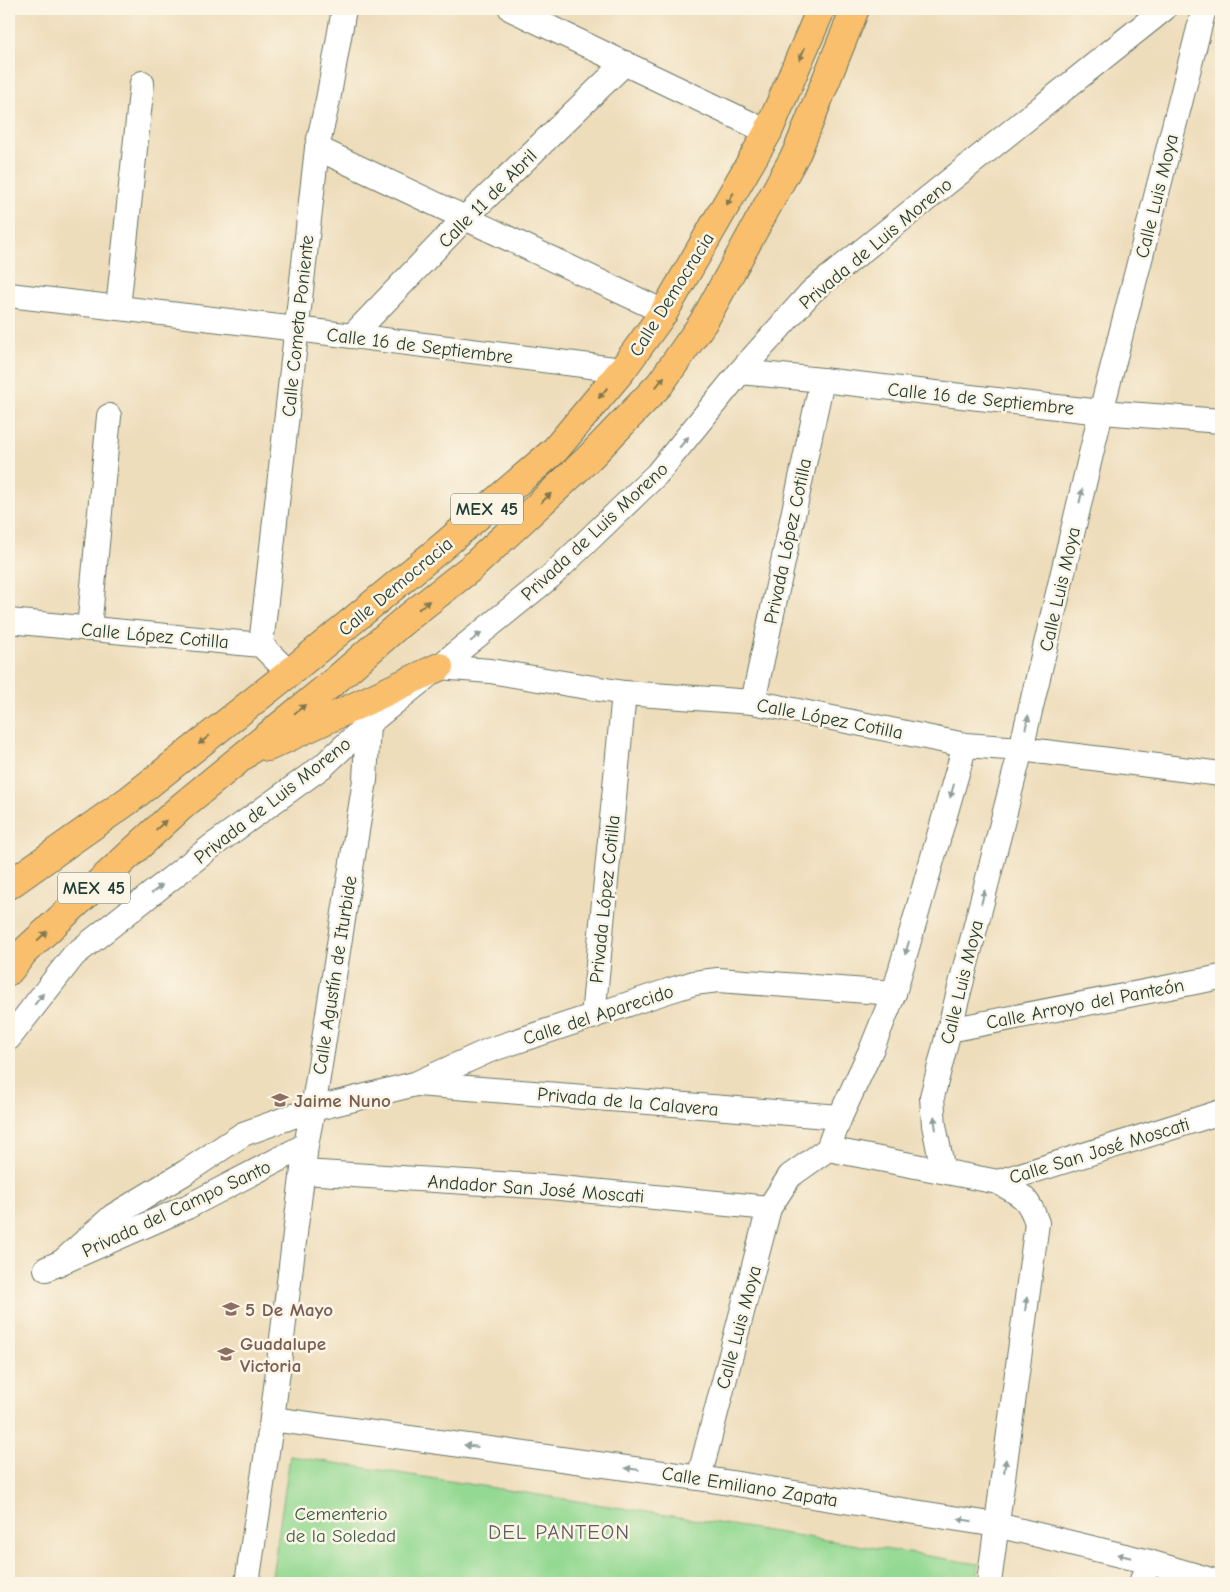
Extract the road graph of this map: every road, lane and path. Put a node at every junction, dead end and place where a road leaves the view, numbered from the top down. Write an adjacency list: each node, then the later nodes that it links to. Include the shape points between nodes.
1 (344, 9): 10 (street, Calle Cometa Poniente)
2 (511, 9): 7 (street)
3 (821, 9): 9 (highway, Calle Democracia / MEX 45, one-way to 9)
4 (855, 9): 24 (highway, Calle Democracia / MEX 45, one-way to 4, via 471,568 588,459 660,384 704,321 797,152)
5 (1164, 9): 18 (street, Privada de Luis Moreno, via 812,290)
6 (1204, 9): 20 (street, Calle Luis Moya)
7 (625, 63): 9 (street); 11 (street, Calle 11 de Abril)
8 (142, 83): 13 (street)
9 (768, 132): 14 (highway, Calle Democracia / MEX 45, one-way to 14)
10 (317, 148): 11 (street); 15 (street, Calle Cometa Poniente)
11 (465, 218): 14 (street); 16 (street, Calle 11 de Abril)
12 (9, 295): 13 (street, Calle 16 de Septiembre)
13 (118, 308): 15 (street, Calle 16 de Septiembre)
14 (664, 312): 17 (highway, Calle Democracia / MEX 45)
15 (297, 329): 16 (street, Calle 16 de Septiembre); 26 (street, Calle Cometa Poniente)
16 (352, 336): 17 (street, Calle 16 de Septiembre)
17 (622, 370): 28 (highway, Calle Democracia / MEX 45, one-way to 28, via 555,450)
18 (740, 372): 19 (street, Calle 16 de Septiembre); 27 (street, Privada de Luis Moreno, one-way to 18, via 550,577 657,474)
19 (822, 380): 20 (street, Calle 16 de Septiembre); 30 (street, Privada López Cotilla)
20 (1101, 412): 22 (street, Calle 16 de Septiembre); 33 (street, Calle Luis Moya, one-way to 20)
21 (109, 416): 25 (street)
22 (1221, 422)
23 (9, 621): 25 (street, Calle López Cotilla)
24 (400, 624): 28 (highway, via 360,634); 34 (highway, Calle Democracia / MEX 45, one-way to 24)
25 (89, 629): 26 (street, Calle López Cotilla)
26 (261, 645): 28 (street)
27 (438, 667): 29 (street, Calle López Cotilla, via 490,671); 31 (street, Privada de Luis Moreno); 34 (highway)
28 (288, 673): 36 (highway, via 222,750); 37 (highway, Calle Democracia / MEX 45, one-way to 37, via 129,800)
29 (624, 693): 30 (street, Calle López Cotilla); 41 (street, Privada López Cotilla)
30 (753, 702): 32 (street, Calle López Cotilla)
31 (368, 724): 43 (street, Privada de Luis Moreno, one-way to 31, via 74,955 212,846 323,766); 45 (street, Calle Agustín de Iturbide, via 365,780)
32 (965, 744): 33 (street, Calle López Cotilla); 40 (street, one-way to 40)
33 (1020, 749): 35 (street, Calle López Cotilla); 42 (street, Calle Luis Moya, one-way to 33)
34 (231, 765): 36 (highway, Calle Democracia / MEX 45)
35 (1221, 774)
36 (181, 807): 38 (highway, MEX 45, one-way to 36, via 24,952)
37 (9, 885)
38 (9, 971)
39 (1221, 977): 42 (street, Calle Arroyo del Panteón)
40 (894, 993): 41 (street, Calle del Aparecido, via 718,980 694,983); 47 (street)
41 (593, 1017): 44 (street, Calle del Aparecido, via 490,1050)
42 (949, 1030): 50 (street, Calle Luis Moya, one-way to 42, via 934,1125 932,1097)
43 (9, 1038)
44 (416, 1084): 45 (street, Calle del Aparecido); 47 (street, Privada de la Calavera)
45 (313, 1108): 48 (street, Calle Agustín de Iturbide); 54 (street, Calle del Aparecido, via 243,1134 113,1216)
46 (1221, 1112): 52 (street, Calle San José Moscati)
47 (840, 1118): 49 (street)
48 (306, 1145): 51 (street, Calle Agustín de Iturbide); 54 (street, Privada del Campo Santo, via 187,1207)
49 (828, 1149): 50 (street, Calle San José Moscati); 53 (street, Calle Luis Moya, via 790,1176)
50 (944, 1171): 52 (street, Calle San José Moscati)
51 (303, 1172): 53 (street, Andador San José Moscati, via 550,1187); 55 (street, Calle Agustín de Iturbide)
52 (998, 1182): 57 (street, one-way to 52, via 1036,1223 1026,1198)
53 (770, 1208): 56 (street, Calle Luis Moya)
54 (55, 1265)
55 (272, 1419): 56 (street, Calle Emiliano Zapata, one-way to 55); 59 (street, Calle Agustín de Iturbide)
56 (699, 1478): 57 (street, Calle Emiliano Zapata, one-way to 56)
57 (998, 1525): 58 (street, Calle Emiliano Zapata, one-way to 57); 60 (street)
58 (1145, 1573): 61 (street, Calle Emiliano Zapata)
59 (247, 1583)
60 (989, 1583)
61 (1221, 1583)

